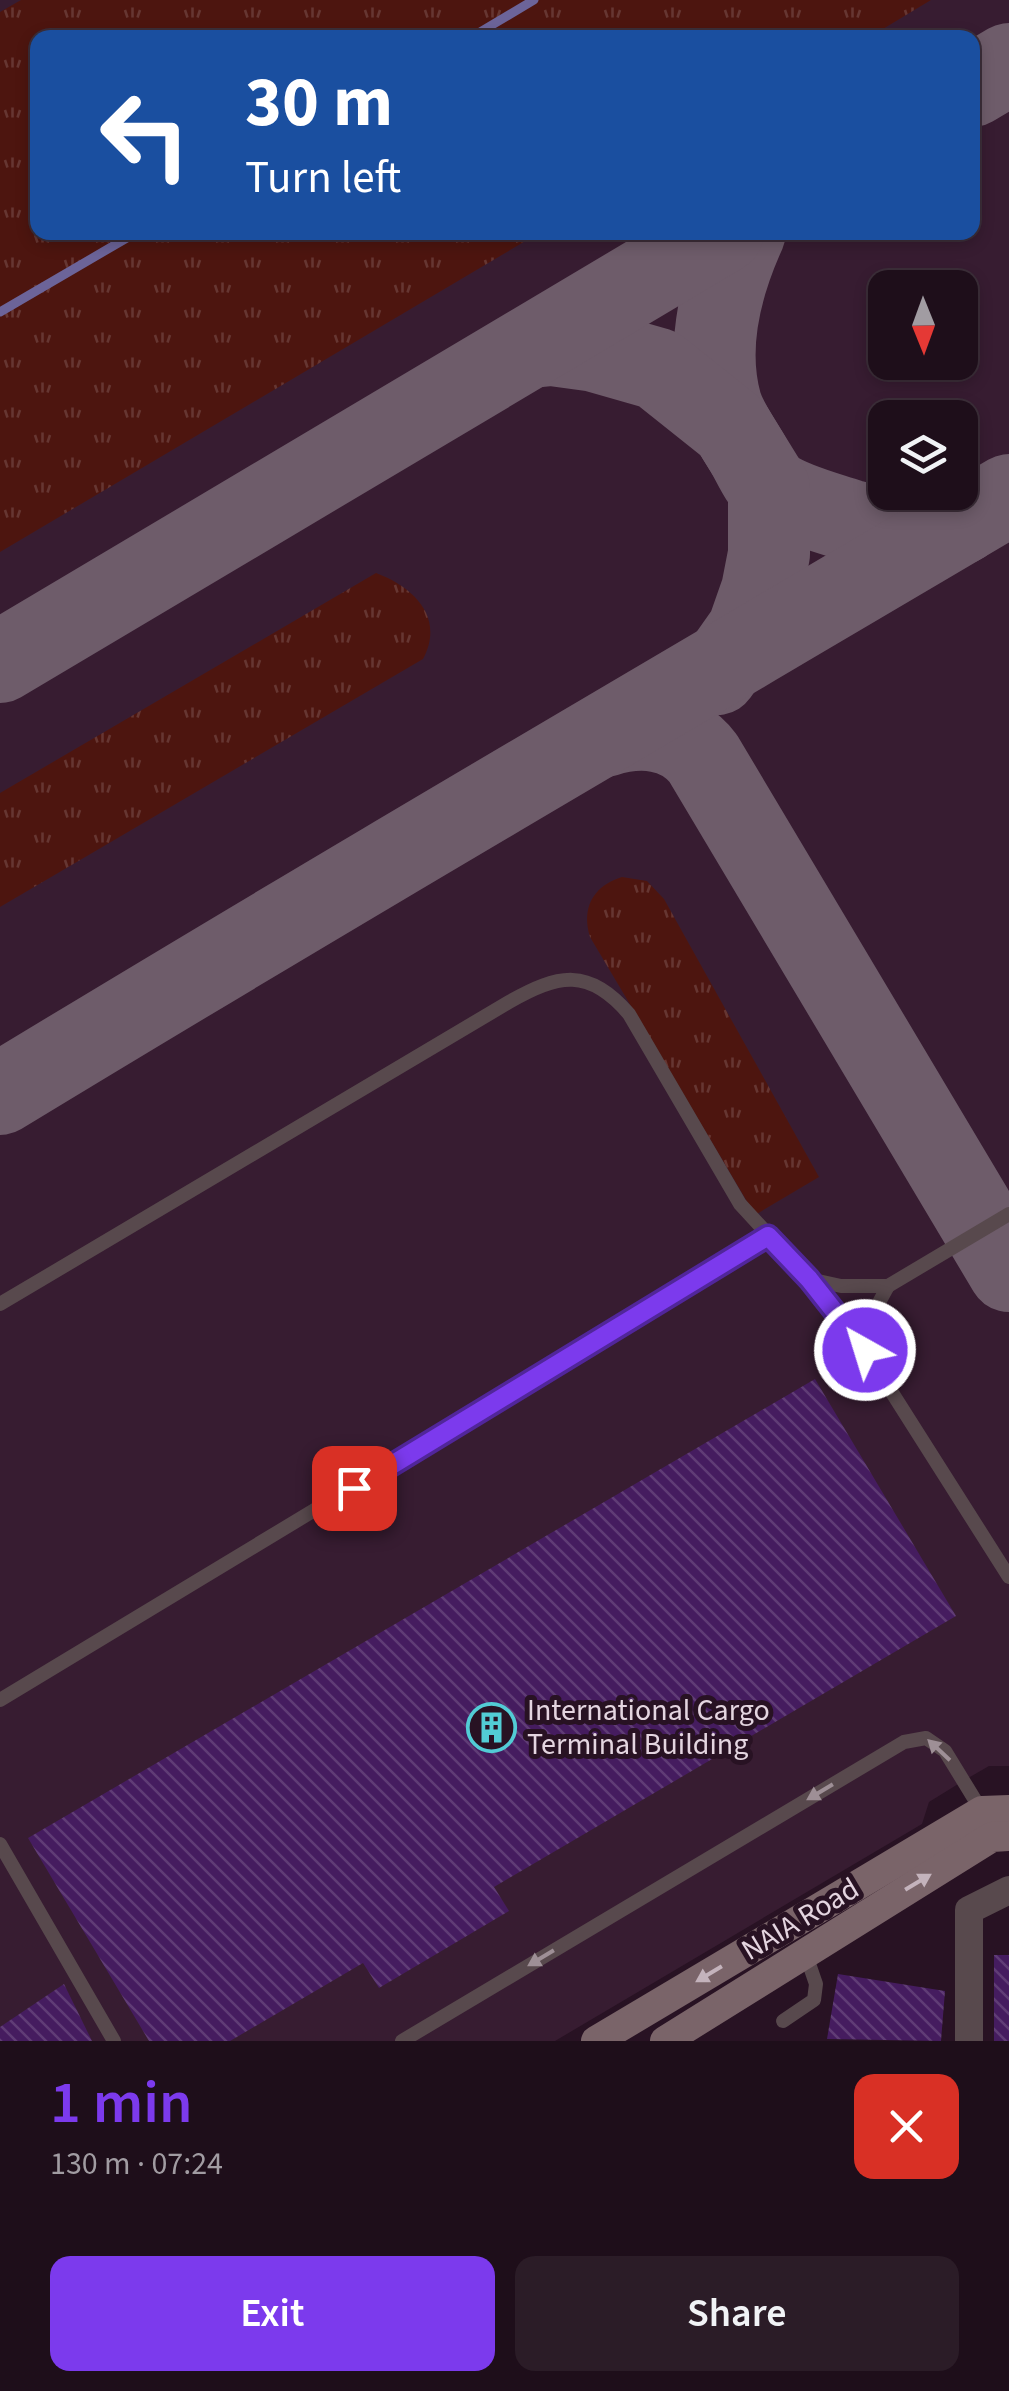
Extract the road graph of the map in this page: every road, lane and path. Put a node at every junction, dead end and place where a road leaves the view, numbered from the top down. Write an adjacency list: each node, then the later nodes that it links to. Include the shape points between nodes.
1 (1009, 1214): 4 (lane)
2 (768, 1236): 3 (lane); 5 (lane, via 740,1204 629,1014 597,985 564,978 509,1002); 8 (lane)
3 (809, 1279): 4 (lane); 6 (lane)
4 (888, 1286): 6 (lane, via 870,1319)
5 (0, 1304)
6 (865, 1350): 7 (lane)
7 (1009, 1577)
8 (0, 1700)
9 (998, 1823): 12 (street, NAIA Road, one-way to 9); 15 (lane, one-way to 15, via 945,1751 926,1738 904,1742); 16 (street, NAIA Road, one-way to 16)
10 (0, 1844): 14 (lane)
11 (1009, 1890): 18 (street, via 969,1910)
12 (805, 1951): 13 (lane, via 814,2000); 17 (street, NAIA Road)
13 (783, 2021)
14 (114, 2041)
15 (402, 2041)
16 (596, 2041)
17 (665, 2041)
18 (969, 2041)

